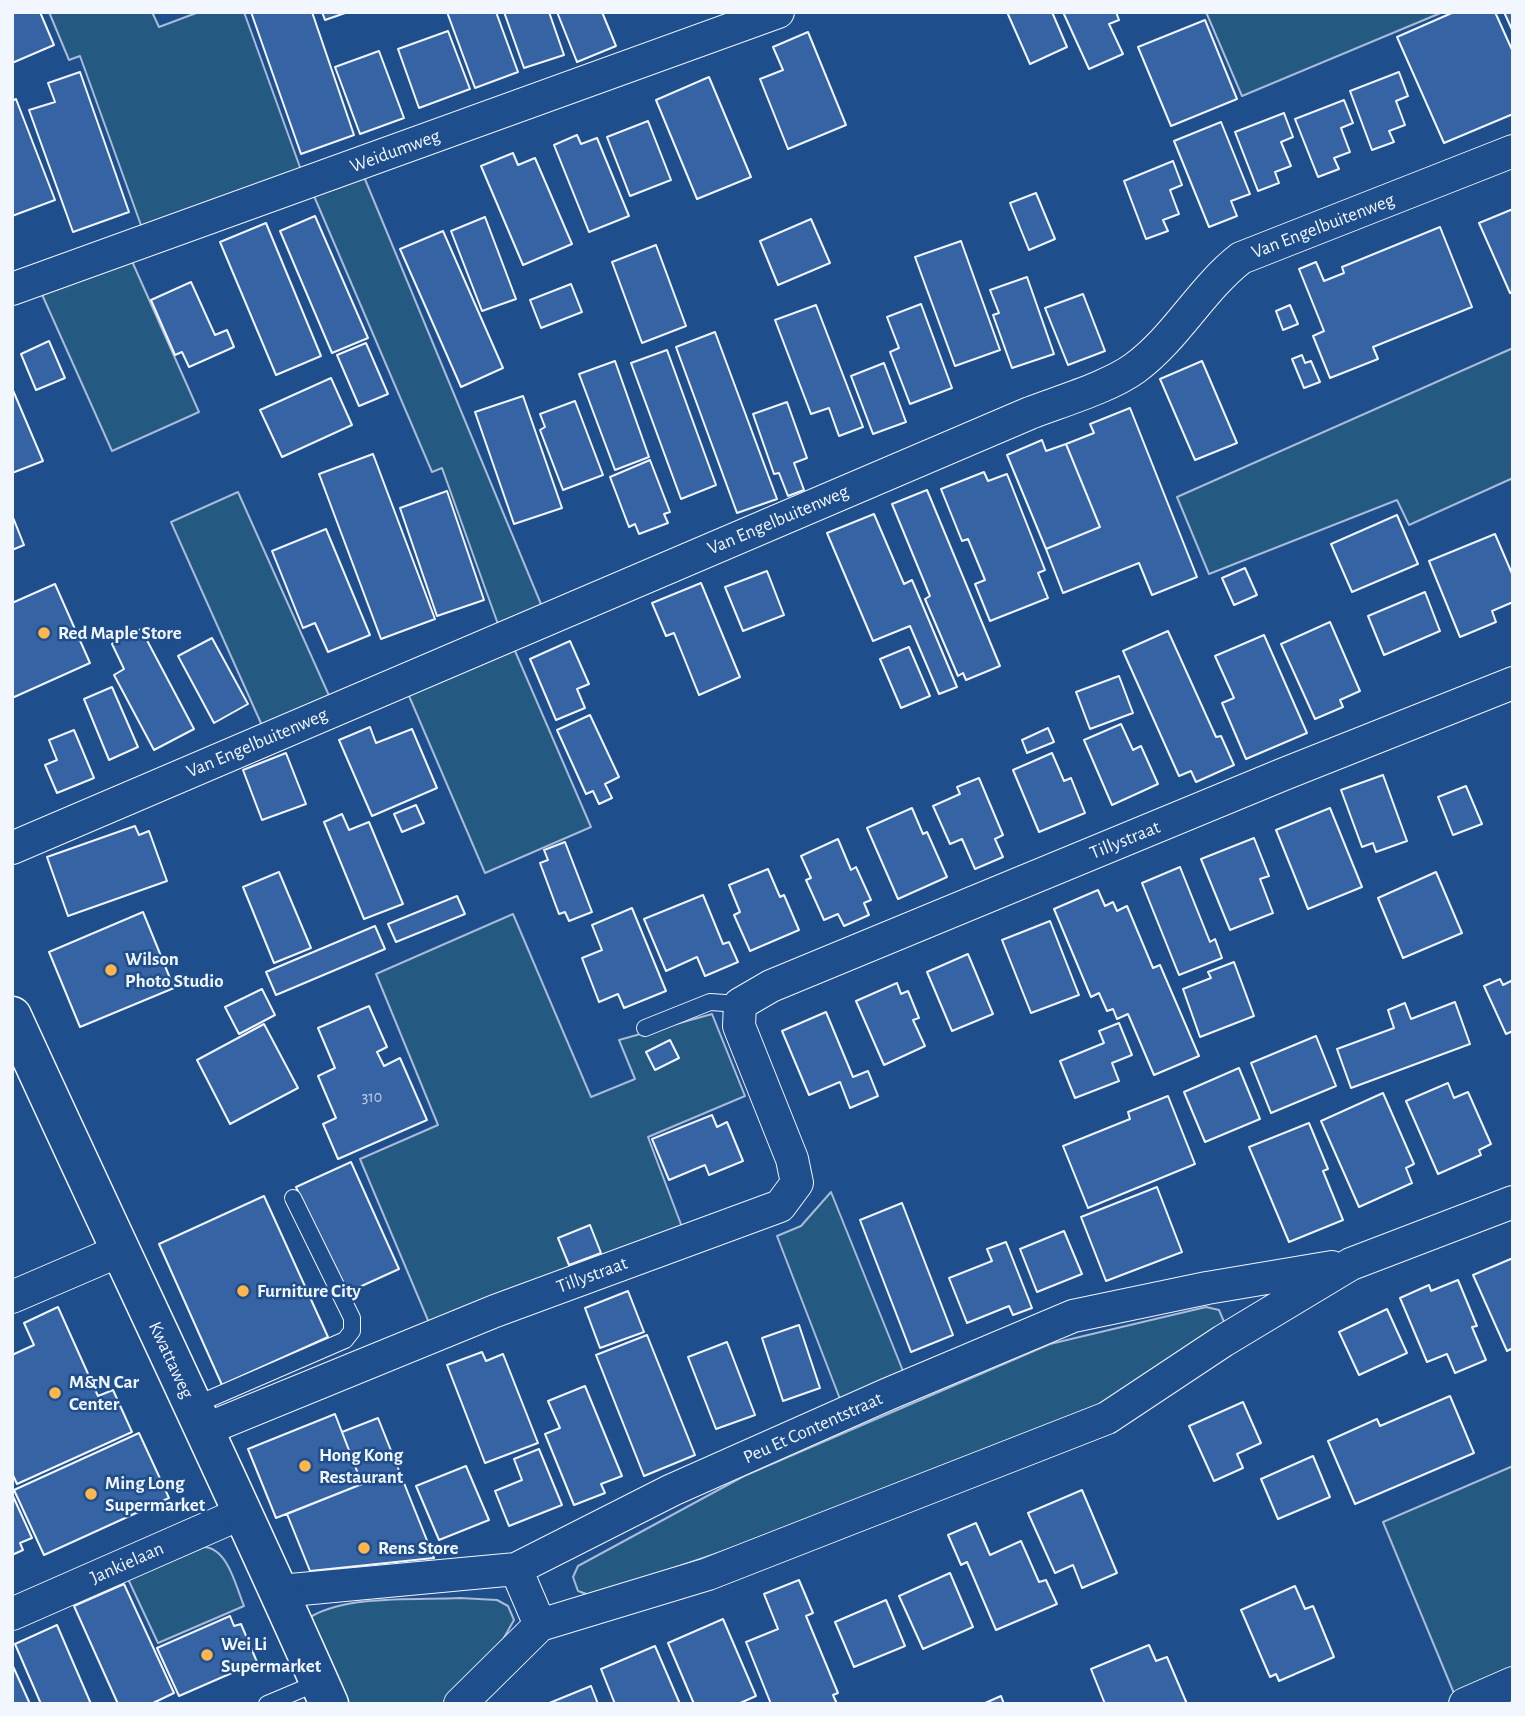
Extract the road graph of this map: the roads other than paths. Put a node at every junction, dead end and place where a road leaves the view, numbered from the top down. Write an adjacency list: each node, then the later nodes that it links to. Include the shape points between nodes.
1 (778, 12): 3 (street, Weidumweg)
2 (1513, 151): 5 (street, Van Engelbuitenweg, via 1241,258 1149,356 1122,377)
3 (12, 289)
4 (1513, 683): 6 (street, Tillystraat, via 771,986)
5 (12, 848)
6 (740, 1004): 8 (lane, via 710,1002); 14 (street, Tillystraat, via 740,1026 792,1158 797,1183 780,1206)
7 (12, 1016): 11 (main road, Kwattaweg)
8 (645, 1028)
9 (293, 1198): 14 (lane, via 352,1318 352,1331 345,1340)
10 (1513, 1202): 12 (street, Peu Et Contentstraat)
11 (119, 1251): 13 (street); 14 (main road, Kwattaweg)
12 (1351, 1264): 16 (street, Peu Et Contentstraat, via 1073,1316 672,1490); 19 (street, Peu Et Contentstraat, via 1107,1418 708,1574)
13 (12, 1297)
14 (198, 1418): 15 (main road, Kwattaweg)
15 (242, 1513): 17 (main road, Kwattaweg); 18 (street, Jankielaan)
16 (516, 1569): 17 (street, Peu Et Contentstraat); 19 (street)
17 (280, 1591): 21 (main road, Kwattaweg)
18 (12, 1614)
19 (540, 1625): 23 (street, Peu Et Contentstraat)
20 (1513, 1683): 24 (street)
21 (324, 1693): 22 (lane)
22 (267, 1704)
23 (460, 1704)
24 (1465, 1704)

